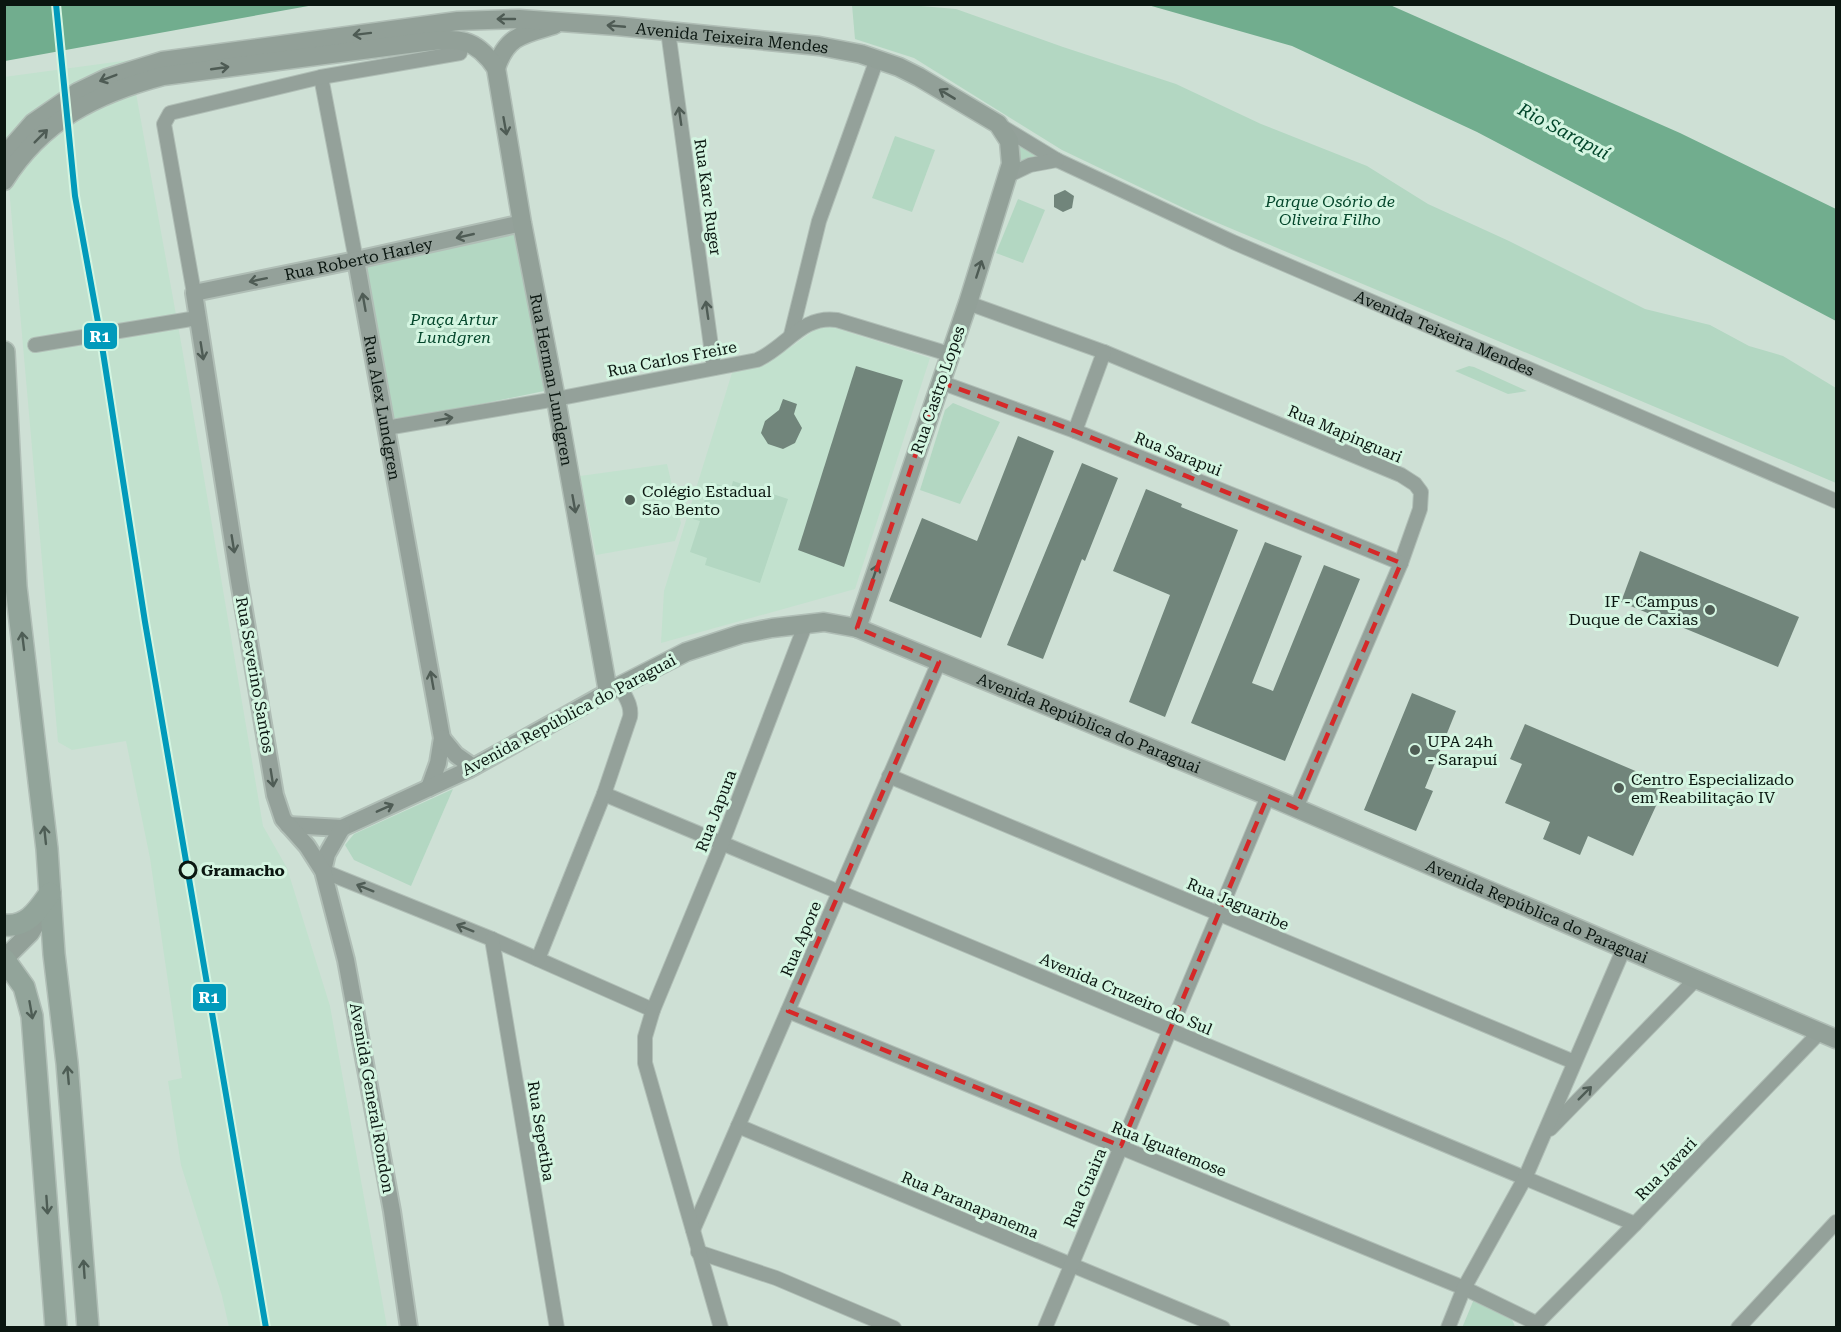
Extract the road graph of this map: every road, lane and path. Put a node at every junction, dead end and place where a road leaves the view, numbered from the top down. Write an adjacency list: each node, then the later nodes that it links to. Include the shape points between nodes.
1 (565, 22): 2 (main road, Avenida Teixeira Mendes, one-way to 1); 3 (main road, Avenida Teixeira Mendes, one-way to 3, via 498,19); 6 (main road, via 515,37)
2 (668, 31): 5 (main road, Avenida Teixeira Mendes, via 819,46); 23 (street, Rua Karc Ruger, one-way to 2)
3 (422, 34): 6 (main road, via 464,40 477,46); 9 (main road, one-way to 9, via 162,61 107,78 78,92 33,123); 12 (main road, one-way to 3, via 41,135 61,118 138,82)
4 (460, 53): 7 (street)
5 (877, 59): 8 (main road, Avenida Teixeira Mendes, one-way to 5, via 919,77); 18 (street, via 819,221)
6 (496, 68): 13 (main road, Rua Herman Lundgren, one-way to 13)
7 (321, 77): 14 (street, Rua Alex Lundgren); 15 (street, Rua Severino Santos, via 170,113 165,124)
8 (998, 124): 10 (street, Avenida Teixeira Mendes); 11 (main road, Rua Castro Lopes, via 1011,150)
9 (4, 156)
10 (1057, 160): 11 (street, via 1030,165); 28 (street, Avenida Teixeira Mendes, via 1233,242)
11 (1009, 175): 16 (main road, Rua Castro Lopes, one-way to 11)
12 (4, 182)
13 (522, 223): 14 (street, Rua Roberto Harley, one-way to 14); 25 (main road, Rua Herman Lundgren)
14 (357, 260): 15 (street, Rua Roberto Harley, one-way to 15); 26 (street, Rua Alex Lundgren, one-way to 14)
15 (194, 293): 17 (street, Rua Severino Santos)
16 (968, 303): 21 (street, Rua Mapinguari); 22 (main road, Rua Castro Lopes)
17 (197, 318): 19 (street); 44 (street, Rua Severino Santos, one-way to 44, via 275,795)
18 (791, 335): 22 (street, Rua Carlos Freire, via 825,318); 23 (street, Rua Carlos Freire, via 771,354)
19 (35, 345)
20 (4, 352): 29 (main road)
21 (1104, 352): 27 (street); 30 (street, Rua Mapinguari, via 1415,484 1422,502)
22 (950, 354): 24 (main road, Rua Castro Lopes)
23 (714, 368): 25 (street, Rua Carlos Freire)
24 (940, 382): 27 (street, Rua Sarapui); 34 (main road, Rua Castro Lopes, one-way to 24)
25 (556, 399): 26 (street, Rua Carlos Freire, one-way to 25); 36 (main road, Rua Herman Lundgren, one-way to 36)
26 (386, 429): 37 (street, Rua Alex Lundgren, one-way to 26)
27 (1075, 431): 30 (street, Rua Sarapui)
28 (1836, 501)
29 (10, 556): 31 (main road)
30 (1401, 563): 43 (street, Rua Mapinguari)
31 (16, 587): 32 (main road); 49 (main road, one-way to 31)
32 (4, 611)
33 (806, 623): 34 (main road, Avenida República do Paraguai); 36 (main road, Avenida República do Paraguai, via 741,634 686,652); 46 (street, Rua Japura)
34 (857, 628): 35 (main road, Avenida República do Paraguai)
35 (939, 662): 39 (street, Rua Apore); 42 (main road, Avenida República do Paraguai)
36 (614, 689): 38 (street, Avenida República do Paraguai); 41 (street, via 631,710)
37 (442, 738): 38 (street); 40 (street, Rua Alex Lundgren)
38 (473, 767): 40 (street, Avenida República do Paraguai)
39 (889, 776): 48 (street, Rua Apore); 50 (street, Rua Jaguaribe)
40 (429, 788): 45 (street, Avenida República do Paraguai, one-way to 40)
41 (604, 794): 46 (street, Avenida Cruzeiro do Sul); 55 (street)
42 (1268, 796): 43 (main road, Avenida República do Paraguai); 50 (street, Rua Guaira)
43 (1296, 808): 53 (main road, Avenida República do Paraguai)
44 (288, 825): 45 (street, Avenida República do Paraguai); 47 (street, Rua Severino Santos)
45 (342, 828): 47 (street, via 327,854)
46 (722, 843): 48 (street, Avenida Cruzeiro do Sul); 57 (street, Rua Japura)
47 (323, 871): 52 (street, one-way to 47); 75 (street, Avenida General Rondon, via 346,960 392,1210)
48 (839, 892): 58 (street, Rua Apore); 59 (street, Avenida Cruzeiro do Sul)
49 (50, 897): 51 (main road, via 23,923); 54 (main road, via 30,933); 74 (main road, one-way to 49)
50 (1218, 914): 59 (street, Rua Guaira); 61 (street, Rua Jaguaribe)
51 (4, 925)
52 (492, 939): 55 (street); 76 (street, Rua Sepetiba)
53 (1624, 948): 56 (main road, Avenida República do Paraguai); 61 (street)
54 (4, 959): 73 (main road, one-way to 73, via 24,987 32,1016)
55 (538, 960): 57 (street)
56 (1696, 980): 60 (main road, Avenida República do Paraguai); 63 (street, one-way to 56)
57 (653, 1010): 68 (street, Rua Japura, via 645,1037 645,1063)
58 (788, 1011): 62 (street, Rua Apore); 64 (street, Rua Iguatemose)
59 (1170, 1030): 64 (street, Rua Guaira); 65 (street, Avenida Cruzeiro do Sul)
60 (1829, 1035): 67 (street, Rua Javari)
61 (1574, 1062): 63 (street)
62 (738, 1126): 68 (street, Rua Apore); 70 (street, Rua Paranapanema)
63 (1544, 1134): 65 (street)
64 (1121, 1146): 70 (street, Rua Guaira); 71 (street, Rua Iguatemose)
65 (1525, 1178): 67 (street, Avenida Cruzeiro do Sul); 71 (street)
66 (1836, 1222): 82 (street)
67 (1635, 1224): 72 (street, Rua Javari)
68 (693, 1230): 69 (street, Rua Japura)
69 (698, 1252): 77 (street, Rua Japura); 78 (street, via 776,1278)
70 (1071, 1265): 79 (street, Rua Guaira); 80 (street, Rua Paranapanema)
71 (1464, 1288): 72 (street, Rua Iguatemose); 81 (street)
72 (1534, 1325)
73 (56, 1328)
74 (88, 1328)
75 (409, 1328)
76 (557, 1328)
77 (721, 1328)
78 (894, 1328)
79 (1045, 1328)
80 (1223, 1328)
81 (1448, 1328)
82 (1738, 1328)

